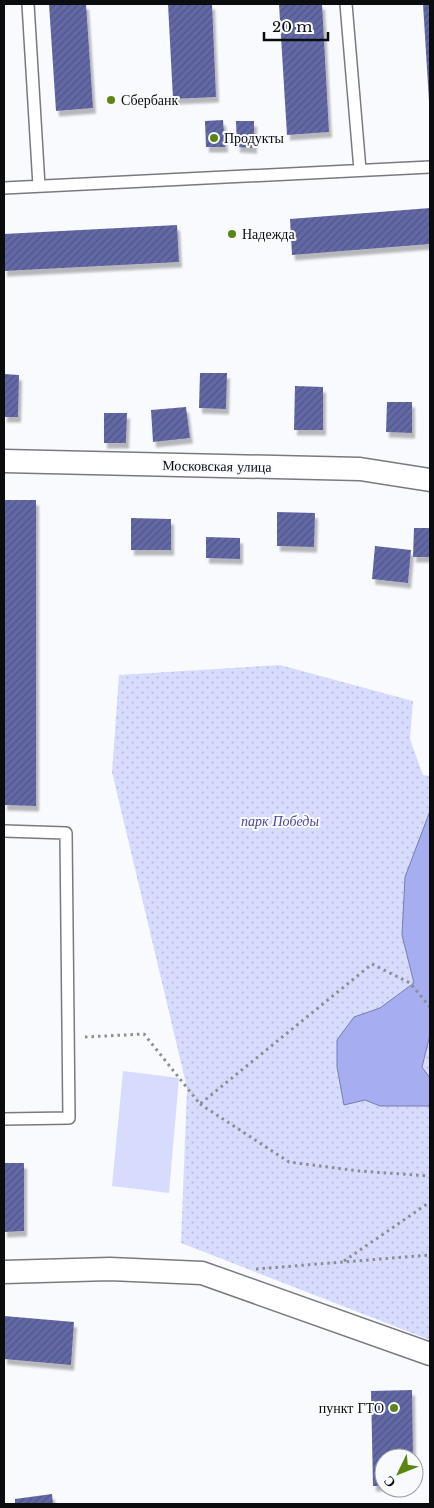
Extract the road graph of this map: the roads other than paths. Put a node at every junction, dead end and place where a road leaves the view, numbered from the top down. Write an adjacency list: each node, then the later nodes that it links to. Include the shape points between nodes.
1 (28, 4): 5 (lane)
2 (346, 4): 4 (lane)
3 (430, 167): 4 (lane)
4 (360, 170): 5 (lane)
5 (39, 186): 6 (lane)
6 (4, 188)
7 (4, 461): 8 (street, Московская улица, via 360,469)
8 (430, 480)
9 (4, 832): 10 (lane, via 66,832 69,1118)
10 (4, 1119)
11 (4, 1272): 12 (street, via 110,1269 202,1273)
12 (430, 1354)

